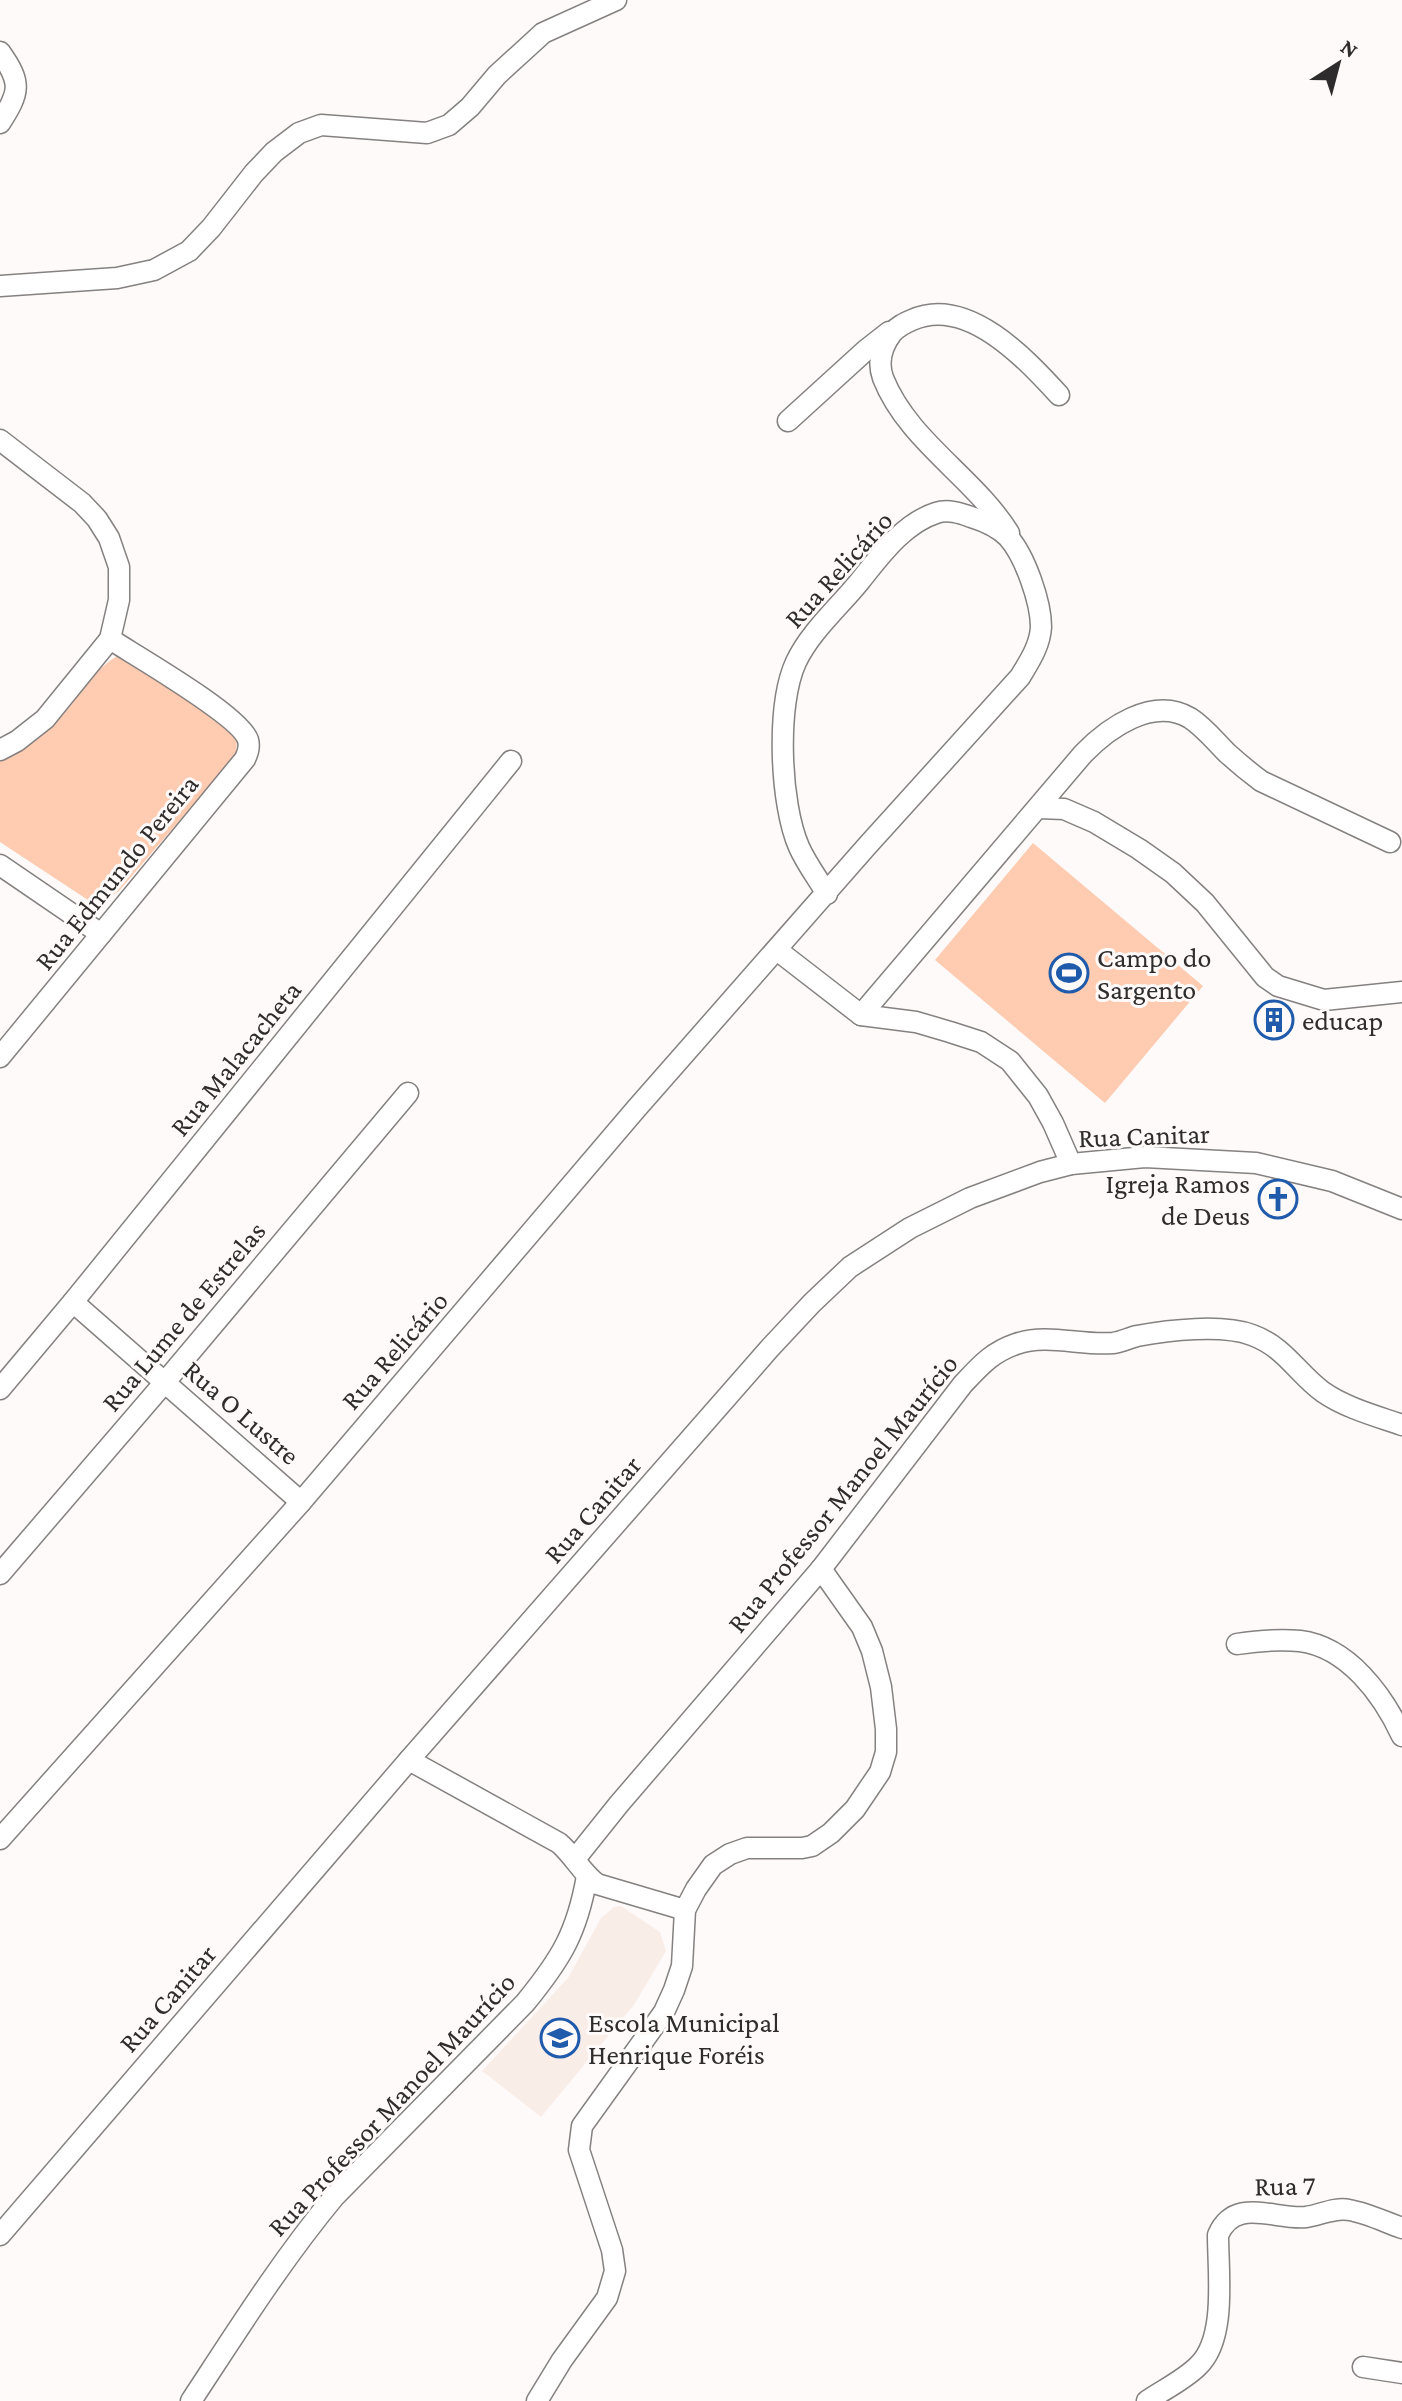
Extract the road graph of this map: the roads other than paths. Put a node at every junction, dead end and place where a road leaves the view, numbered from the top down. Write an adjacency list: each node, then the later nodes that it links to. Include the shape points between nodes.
1 (616, 0): 4 (street, via 543,33 449,125 427,133 321,125 299,133 254,173 189,251 154,270 117,278)
2 (0, 52): 3 (street, via 16,76 17,88)
3 (0, 123)
4 (0, 286)
5 (896, 328): 6 (street, via 925,315 960,317 1014,349); 7 (street); 9 (street, via 885,342 883,378 937,453 990,507)
6 (1059, 395)
7 (788, 421)
8 (0, 440): 10 (street, via 82,503 109,538 119,567 118,608)
9 (1018, 551): 16 (street, Rua Relicário, via 1040,613 1033,655 1020,677); 16 (street, Rua Relicário, via 1006,536 975,518 955,512 925,517 879,558 801,653 791,674 782,740 785,785 799,847)
10 (110, 639): 11 (street, via 45,719); 17 (street, Rua Edmundo Pereira, via 224,714 248,739 249,749)
11 (0, 750)
12 (511, 761): 25 (street, Rua Malacacheta)
13 (1039, 808): 14 (street, via 1083,754 1114,727 1148,713 1177,713 1199,725 1261,781); 19 (street, via 1064,809 1094,822 1173,873 1278,986 1324,1000); 20 (street)
14 (1390, 842)
15 (0, 865): 17 (street)
16 (827, 894): 18 (street, Rua Relicário)
17 (101, 934): 21 (street, Rua Edmundo Pereira)
18 (777, 950): 20 (street); 29 (street, Rua Relicário)
19 (1402, 992)
20 (861, 1015): 23 (street, via 950,1032 981,1042 1010,1061 1038,1096)
21 (0, 1057)
22 (408, 1093): 26 (street, Rua Lume de Estrelas)
23 (1071, 1164): 24 (street, Rua Canitar, via 1145,1157 1256,1163 1332,1181); 34 (street, Rua Canitar, via 939,1212 850,1267 769,1349)
24 (1402, 1209)
25 (73, 1302): 26 (street, Rua O Lustre); 27 (street, Rua Malacacheta)
26 (165, 1382): 29 (street, Rua O Lustre); 31 (street, Rua Lume de Estrelas)
27 (0, 1389)
28 (1402, 1425): 30 (street, Rua Professor Manoel Maurício, via 1323,1392 1278,1348 1250,1334 1199,1330 1113,1343 1017,1343 988,1357 963,1384)
29 (301, 1502): 35 (street, Rua Relicário)
30 (821, 1569): 36 (street, Rua Professor Manoel Maurício, via 619,1804); 37 (street, via 862,1627 872,1651 886,1729 880,1772 831,1833 812,1846 747,1848 730,1854 713,1865)
31 (0, 1574)
32 (1237, 1644): 33 (street, via 1301,1641 1336,1655 1382,1698)
33 (1402, 1736)
34 (409, 1760): 36 (street, via 559,1843); 39 (street, Rua Canitar)
35 (0, 1839)
36 (581, 1868): 37 (street, via 597,1884); 42 (street, Rua Professor Manoel Maurício, via 574,1931 548,1975 334,2197 282,2262)
37 (685, 1910): 43 (street, via 682,1966 664,2012 579,2136 612,2250 613,2283)
38 (1402, 2228): 44 (street, Rua 7, via 1347,2209 1309,2217 1248,2213 1230,2218 1218,2235 1217,2323 1208,2355)
39 (0, 2235)
40 (1363, 2367): 41 (street)
41 (1402, 2373)
42 (191, 2401)
43 (537, 2401)
44 (1147, 2401)

